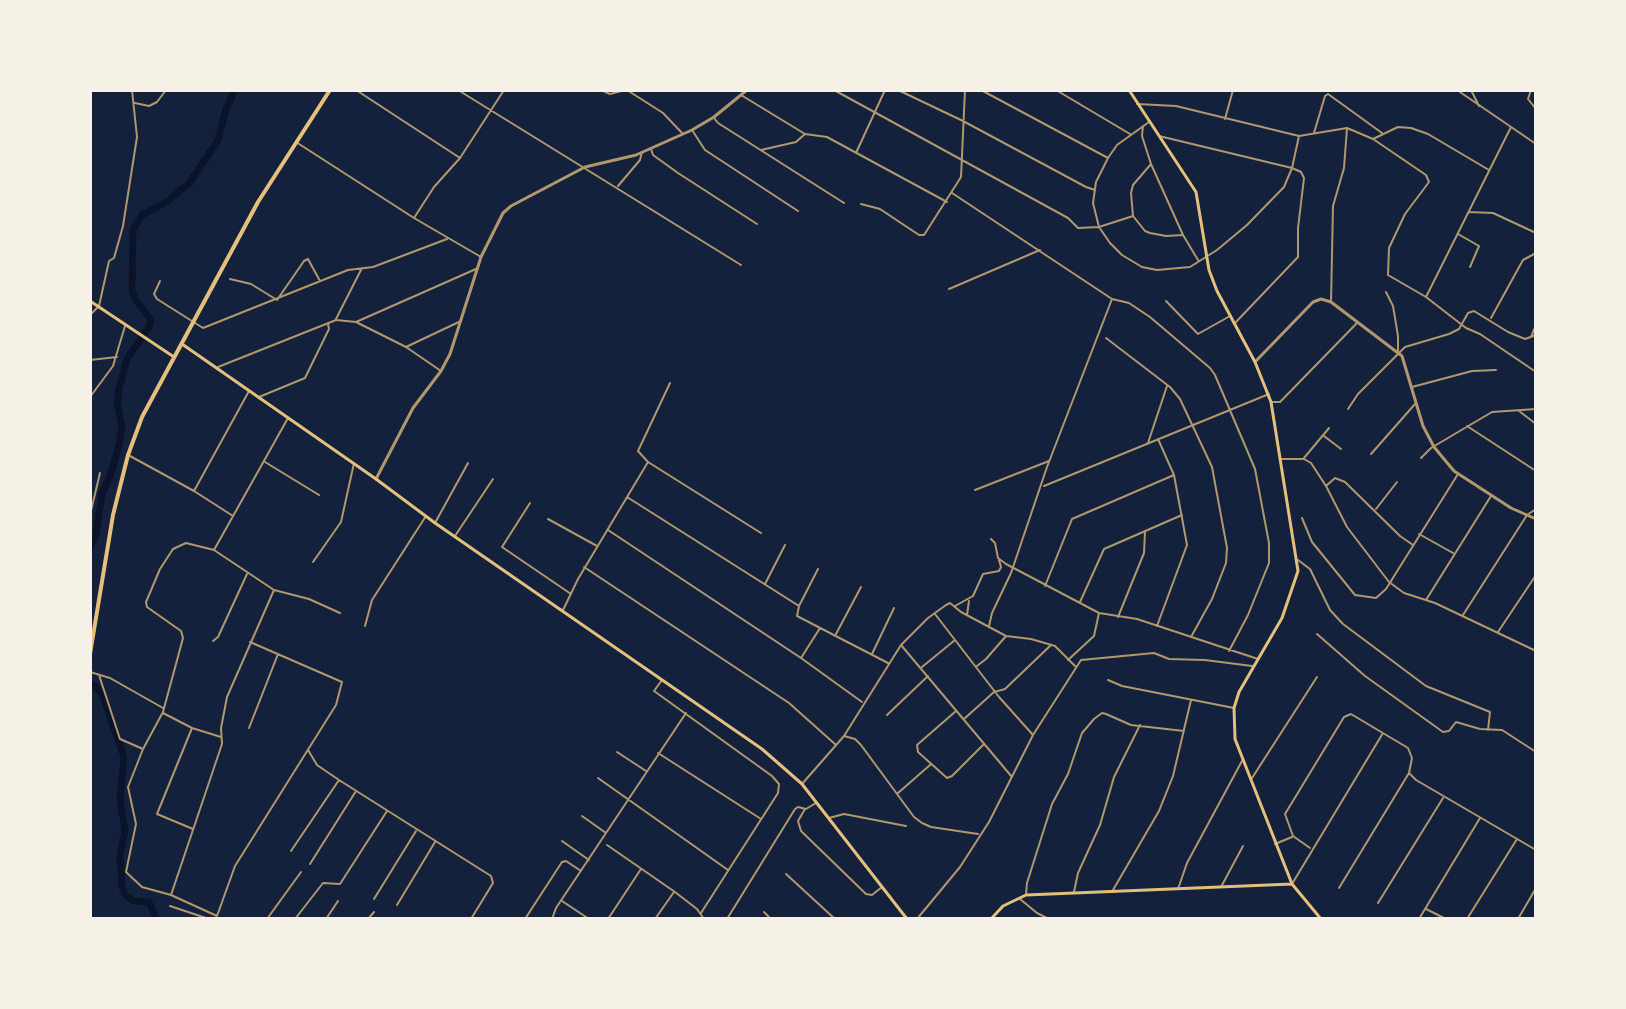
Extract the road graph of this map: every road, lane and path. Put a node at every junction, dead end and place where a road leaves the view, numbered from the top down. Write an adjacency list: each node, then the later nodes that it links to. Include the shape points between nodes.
1 (132, 90): 22 (street)
2 (166, 90): 22 (street, via 158,102 149,106)
3 (330, 90): 44 (highway)
4 (356, 90): 50 (street)
5 (458, 90): 26 (street)
6 (504, 90): 26 (street)
7 (601, 90): 8 (street, via 610,94)
8 (626, 90): 38 (street, via 663,112)
9 (747, 90): 21 (street)
10 (834, 90): 27 (street)
11 (885, 90): 27 (street)
12 (898, 90): 30 (street)
13 (965, 90): 30 (street)
14 (981, 90): 51 (street)
15 (1056, 90): 40 (street)
16 (1129, 90): 23 (main road)
17 (1233, 90): 29 (street)
18 (1457, 90): 24 (street)
19 (1471, 90): 24 (street)
20 (1531, 90): 25 (street, via 1528,99)
21 (741, 95): 28 (street); 39 (street)
22 (135, 103): 93 (street, via 137,137 124,218)
23 (1137, 104): 29 (street, via 1176,106); 31 (main road)
24 (1479, 107): 33 (street)
25 (1536, 109)
26 (492, 110): 50 (street); 54 (street)
27 (875, 113): 49 (street); 52 (street)
28 (714, 117): 35 (street); 47 (street)
29 (1225, 119): 42 (street)
30 (963, 121): 52 (street); 58 (street)
31 (1149, 122): 32 (street); 41 (main road)
32 (1143, 126): 40 (street); 53 (street, via 1142,136)
33 (1511, 127): 45 (street); 56 (street)
34 (1347, 128): 36 (street); 43 (street); 92 (street, via 1344,168 1333,206)
35 (692, 130): 38 (street); 63 (street, via 705,150)
36 (1314, 133): 37 (street, via 1326,94); 42 (street)
37 (1382, 133): 43 (street); 56 (street, via 1398,127 1411,128)
38 (683, 134): 46 (street)
39 (805, 134): 47 (street, via 796,142); 49 (street, via 827,137)
40 (1130, 134): 51 (street)
41 (1159, 136): 55 (street); 76 (main road, via 1196,192)
42 (1299, 136): 55 (street)
43 (1373, 139): 87 (street, via 1426,175 1429,182 1405,214 1389,248 1386,271 1391,278)
44 (296, 142): 66 (street); 99 (highway, via 258,202)
45 (1536, 144)
46 (651, 149): 48 (street); 67 (street, via 678,173)
47 (760, 150): 61 (street)
48 (642, 152): 54 (street); 57 (street)
49 (856, 154): 60 (street)
50 (460, 158): 66 (street)
51 (1108, 158): 58 (street)
52 (962, 161): 59 (street, via 961,177); 68 (street, via 1068,218 1078,228)
53 (1151, 164): 65 (street, via 1133,185); 71 (street)
54 (585, 167): 57 (street); 75 (street, via 511,206 496,224)
55 (1292, 168): 76 (street, via 1284,187 1266,206); 101 (street, via 1304,178 1298,257)
56 (1489, 170): 64 (street)
57 (618, 187): 78 (street)
58 (1095, 190): 68 (street, via 1093,203)
59 (952, 193): 60 (street); 73 (street)
60 (947, 202): 62 (street, via 924,235 880,209)
61 (844, 203)
62 (861, 204)
63 (798, 211)
64 (1469, 212): 69 (street, via 1493,213); 70 (street)
65 (1133, 216): 68 (street); 71 (street, via 1150,234)
66 (414, 218): 72 (street)
67 (757, 224)
68 (1099, 227): 77 (street, via 1122,255 1142,267 1178,270)
69 (1536, 233)
70 (1458, 234): 79 (street, via 1479,246); 87 (street)
71 (1183, 235): 77 (street)
72 (447, 239): 75 (street); 80 (street)
73 (1040, 250): 85 (street); 88 (street)
74 (1536, 253): 96 (street, via 1523,260)
75 (481, 257): 81 (street)
76 (1206, 257): 77 (street); 95 (main road)
77 (1198, 261)
78 (741, 265)
79 (1470, 267)
80 (362, 268): 84 (street); 97 (street)
81 (478, 268): 98 (street); 100 (street)
82 (230, 279): 89 (street, via 251,284)
83 (160, 281): 99 (street, via 154,294 157,299)
84 (320, 281): 89 (street); 89 (street, via 308,259)
85 (949, 289)
86 (1386, 292): 112 (street, via 1393,306)
87 (1426, 297): 105 (street)
88 (1112, 299): 130 (street, via 1129,303 1210,368); 149 (street)
89 (277, 300): 99 (street, via 203,328)
90 (90, 301): 93 (main road)
91 (1166, 301): 95 (street, via 1198,334)
92 (1331, 302): 102 (street); 116 (street, via 1313,302)
93 (98, 307): 94 (street); 103 (main road)
94 (90, 315)
95 (1230, 316): 101 (main road)
96 (1491, 319): 105 (street, via 1474,311); 108 (street, via 1508,332 1525,339)
97 (336, 320): 100 (street); 104 (street)
98 (461, 321): 111 (street); 119 (street)
99 (195, 322): 110 (highway)
100 (356, 322): 111 (street)
101 (1234, 323): 116 (main road)
102 (1357, 323): 112 (street); 128 (street, via 1281,402)
103 (126, 324): 113 (street); 114 (main road)
104 (328, 324): 117 (street); 127 (street, via 305,378)
105 (1461, 324): 112 (street, via 1449,334); 120 (street)
106 (1536, 325): 108 (street)
107 (1536, 335): 108 (street)
108 (1531, 337)
109 (1106, 338): 122 (street)
110 (182, 344): 114 (highway); 117 (main road)
111 (406, 347): 119 (street)
112 (1398, 352): 123 (street); 131 (street)
113 (117, 357): 115 (street); 126 (street)
114 (174, 357): 145 (highway, via 142,417)
115 (90, 360)
116 (1255, 362): 125 (main road)
117 (218, 367): 124 (main road)
118 (1496, 369): 123 (street)
119 (441, 370): 158 (street, via 413,408)
120 (1536, 372)
121 (670, 383): 151 (street, via 638,451)
122 (1168, 386): 135 (street); 141 (street)
123 (1412, 387): 129 (street)
124 (250, 390): 127 (main road); 164 (street)
125 (1269, 394): 128 (main road); 130 (street)
126 (90, 397)
127 (259, 397): 134 (main road)
128 (1272, 402): 147 (main road)
129 (1415, 404): 142 (street); 144 (street)
130 (1230, 408): 135 (street); 235 (street, via 1255,469 1269,563)
131 (1348, 409)
132 (1536, 409): 133 (street)
133 (1519, 411): 136 (street); 137 (street, via 1492,412)
134 (288, 418): 150 (street); 152 (main road)
135 (1192, 423): 140 (street); 228 (street, via 1212,467 1227,557 1212,599)
136 (1536, 424)
137 (1467, 426): 142 (street); 154 (street)
138 (1329, 428): 139 (street)
139 (1323, 435): 143 (street); 148 (street)
140 (1158, 439): 141 (street); 157 (street)
141 (1148, 443): 161 (street)
142 (1434, 447): 146 (street); 156 (street)
143 (1341, 449)
144 (1371, 454)
145 (128, 455): 164 (street); 236 (highway, via 103,564)
146 (1421, 458)
147 (1281, 459): 148 (street); 192 (main road)
148 (1304, 459): 162 (street)
149 (1049, 461): 161 (street); 163 (street)
150 (264, 462): 165 (street); 174 (street)
151 (648, 462): 167 (street); 182 (street)
152 (354, 463): 158 (main road); 193 (street, via 341,522)
153 (468, 463): 179 (street)
154 (1536, 471)
155 (100, 473): 171 (street)
156 (1458, 474): 166 (street); 183 (street)
157 (1174, 475): 172 (street); 203 (street, via 1072,519)
158 (376, 479): 175 (main road)
159 (493, 479): 184 (street)
160 (1397, 482): 169 (street)
161 (1042, 486): 197 (street)
162 (1326, 486): 169 (street, via 1337,477); 201 (street, via 1347,527)
163 (975, 490)
164 (194, 491): 174 (street)
165 (319, 495)
166 (1491, 496): 173 (street); 190 (street)
167 (627, 497): 180 (street); 202 (street)
168 (530, 502): 206 (street, via 502,547)
169 (1376, 509): 187 (street)
170 (1536, 509): 173 (street)
171 (90, 515)
172 (1182, 515): 181 (street); 222 (street, via 1186,550)
173 (1527, 515): 178 (street); 218 (street)
174 (233, 516): 189 (street)
175 (426, 516): 179 (main road); 220 (street, via 372,600)
176 (1302, 518): 201 (street, via 1312,542 1354,595 1376,598)
177 (548, 519): 188 (street)
178 (1536, 519)
179 (435, 523): 184 (main road)
180 (608, 531): 188 (street); 239 (street)
181 (1145, 531): 209 (street, via 1104,549); 219 (street, via 1144,553)
182 (761, 533)
183 (1419, 534): 187 (street); 190 (street)
184 (455, 537): 213 (main road)
185 (991, 539): 191 (street)
186 (785, 545): 202 (street)
187 (1413, 545): 201 (street)
188 (597, 546): 195 (street)
189 (214, 550): 199 (street); 257 (street, via 186,543 173,549 146,602 147,607 183,634)
190 (1454, 554): 208 (street)
191 (998, 558): 194 (street); 196 (street)
192 (1298, 560): 240 (main road, via 1296,583 1282,618); 265 (street, via 1310,569 1330,610 1343,624 1426,686 1490,712)
193 (313, 562)
194 (1006, 564): 196 (street); 197 (street)
195 (584, 567): 206 (street); 271 (street, via 789,703)
196 (1001, 567): 207 (street, via 995,573 983,574)
197 (1012, 568): 203 (street); 221 (street)
198 (818, 569): 210 (street)
199 (247, 574): 205 (street); 230 (street)
200 (1536, 575): 224 (street)
201 (1389, 582): 208 (street)
202 (765, 584): 210 (street)
203 (1045, 586): 209 (street)
204 (861, 587): 226 (street)
205 (274, 590): 214 (street, via 309,599); 231 (street)
206 (571, 594): 213 (street)
207 (969, 601): 211 (street); 217 (street)
208 (1426, 601): 218 (street)
209 (1080, 602): 215 (street)
210 (799, 606): 223 (street, via 796,615)
211 (955, 606): 216 (street, via 950,603); 217 (street)
212 (894, 608): 238 (street)
213 (563, 610): 251 (main road)
214 (340, 613)
215 (1099, 613): 219 (street); 241 (street, via 1094,636)
216 (935, 614): 229 (street); 232 (street)
217 (967, 615): 221 (street)
218 (1462, 616): 224 (street)
219 (1118, 617): 222 (street)
220 (365, 626)
221 (989, 626): 227 (street)
222 (1157, 626): 228 (street)
223 (820, 628): 226 (street); 239 (street)
224 (1498, 632): 234 (street)
225 (1317, 634): 265 (street, via 1359,672 1443,732 1456,722)
226 (836, 635): 238 (street)
227 (1006, 636): 233 (street); 243 (street)
228 (1191, 637): 235 (street)
229 (955, 640): 243 (street); 246 (street)
230 (213, 641)
231 (250, 642): 237 (street); 270 (street, via 227,697)
232 (901, 645): 242 (street); 246 (street)
233 (1051, 645): 241 (street); 253 (street, via 1005,689)
234 (1536, 650)
235 (1229, 651): 240 (street)
236 (90, 654)
237 (278, 654): 264 (street); 274 (street, via 342,682 336,705)
238 (872, 654): 242 (street)
239 (801, 658): 255 (street)
240 (1258, 659): 245 (main road)
241 (1068, 660): 244 (street)
242 (888, 663): 255 (street)
243 (977, 666): 253 (street)
244 (1074, 666): 245 (street, via 1088,657 1154,653 1169,659); 268 (street)
245 (1253, 666): 256 (main road)
246 (921, 668): 249 (street)
247 (90, 672): 248 (street)
248 (99, 675): 257 (street); 273 (street, via 120,739)
249 (928, 676): 258 (street); 260 (street)
250 (1317, 677): 285 (street)
251 (662, 679): 259 (street, via 654,692); 286 (main road, via 762,749)
252 (1108, 681): 254 (street)
253 (996, 691): 261 (street); 268 (street)
254 (1191, 700): 256 (street); 266 (street)
255 (862, 702): 269 (street)
256 (1234, 708): 278 (main road, via 1235,740)
257 (163, 710): 263 (street); 273 (street)
258 (956, 711): 261 (street); 279 (street, via 917,745)
259 (686, 713): 277 (street); 297 (street, via 779,784 778,793)
260 (886, 716)
261 (964, 719): 272 (street)
262 (1140, 725): 266 (street); 328 (street, via 1113,777 1100,825 1078,873); 330 (street, via 1102,713 1083,733 1052,804)
263 (192, 728): 270 (street); 299 (street, via 158,814)
264 (249, 728)
265 (1488, 730): 276 (street, via 1502,730)
266 (1184, 731): 326 (street, via 1159,811)
267 (1383, 733): 281 (street, via 1412,753); 303 (street, via 1347,714 1285,814); 310 (street)
268 (1033, 735): 282 (street)
269 (844, 736): 271 (street); 288 (street, via 861,745)
270 (221, 737): 299 (street)
271 (836, 745): 286 (street)
272 (983, 745): 279 (street, via 952,776 942,777); 282 (street)
273 (143, 749): 329 (street, via 128,787 136,824 127,876 142,887)
274 (308, 750): 284 (street, via 314,762); 329 (street, via 235,866 217,916)
275 (617, 752): 280 (street)
276 (1536, 752)
277 (658, 753): 280 (street); 297 (street)
278 (1242, 761): 285 (main road); 325 (street, via 1187,863)
279 (930, 765): 288 (street)
280 (646, 771): 290 (street)
281 (1409, 773): 289 (street); 323 (street)
282 (1012, 777): 302 (street)
283 (598, 778): 290 (street)
284 (339, 780): 287 (street); 312 (street)
285 (1250, 780): 307 (main road)
286 (802, 784): 291 (main road)
287 (356, 791): 293 (street); 314 (street)
288 (897, 794): 302 (street, via 922,823)
289 (1443, 798): 296 (street); 335 (street)
290 (628, 802): 301 (street); 316 (street)
291 (816, 803): 292 (street); 295 (main road)
292 (806, 809): 321 (street, via 798,821 801,831 866,894 872,895); 356 (street, via 795,809)
293 (387, 811): 300 (street); 346 (street, via 340,884 323,883)
294 (582, 816): 301 (street)
295 (828, 818): 298 (street, via 844,814); 321 (main road)
296 (1480, 818): 304 (street); 338 (street)
297 (761, 819): 316 (street)
298 (906, 826)
299 (193, 830): 329 (street)
300 (417, 831): 306 (street); 332 (street)
301 (606, 833): 313 (street)
302 (979, 834): 360 (street, via 960,867)
303 (1293, 836): 307 (street); 310 (street)
304 (1517, 839): 311 (street); 366 (street)
305 (562, 841): 313 (street)
306 (435, 842): 336 (street); 349 (street, via 494,880)
307 (1275, 844): 320 (main road)
308 (607, 845): 315 (street)
309 (1243, 846): 322 (street)
310 (1311, 849): 320 (street)
311 (1536, 850)
312 (291, 851)
313 (589, 860): 318 (street)
314 (310, 864)
315 (641, 868): 327 (street); 353 (street)
316 (729, 871): 341 (street)
317 (301, 872): 345 (street)
318 (580, 872): 333 (street); 350 (street, via 562,862)
319 (786, 874): 358 (street)
320 (1292, 884): 322 (main road); 363 (main road)
321 (882, 886): 359 (main road)
322 (1221, 887): 325 (main road)
323 (1339, 888)
324 (1536, 888): 367 (street)
325 (1178, 889): 326 (main road)
326 (1113, 890): 328 (main road)
327 (675, 892): 341 (street); 354 (street)
328 (1074, 892): 330 (main road)
329 (171, 895)
330 (1026, 895): 331 (main road)
331 (1020, 897): 361 (main road, via 1003,906); 362 (street, via 1036,913)
332 (374, 899)
333 (561, 900): 351 (street); 352 (street)
334 (338, 901): 347 (street)
335 (1378, 903)
336 (398, 905)
337 (170, 906): 342 (street)
338 (1426, 909): 364 (street); 365 (street)
339 (374, 912): 348 (street)
340 (764, 912): 357 (street)
341 (701, 913): 355 (street)
342 (199, 915): 343 (street); 344 (street)
343 (199, 919)
344 (209, 919)
345 (267, 919)
346 (295, 919)
347 (326, 919)
348 (368, 919)
349 (471, 919)
350 (525, 919)
351 (552, 919)
352 (589, 919)
353 (608, 919)
354 (655, 919)
355 (704, 919)
356 (728, 919)
357 (771, 919)
358 (835, 919)
359 (907, 919)
360 (917, 919)
361 (991, 919)
362 (1049, 919)
363 (1321, 919)
364 (1419, 919)
365 (1446, 919)
366 (1467, 919)
367 (1518, 919)

